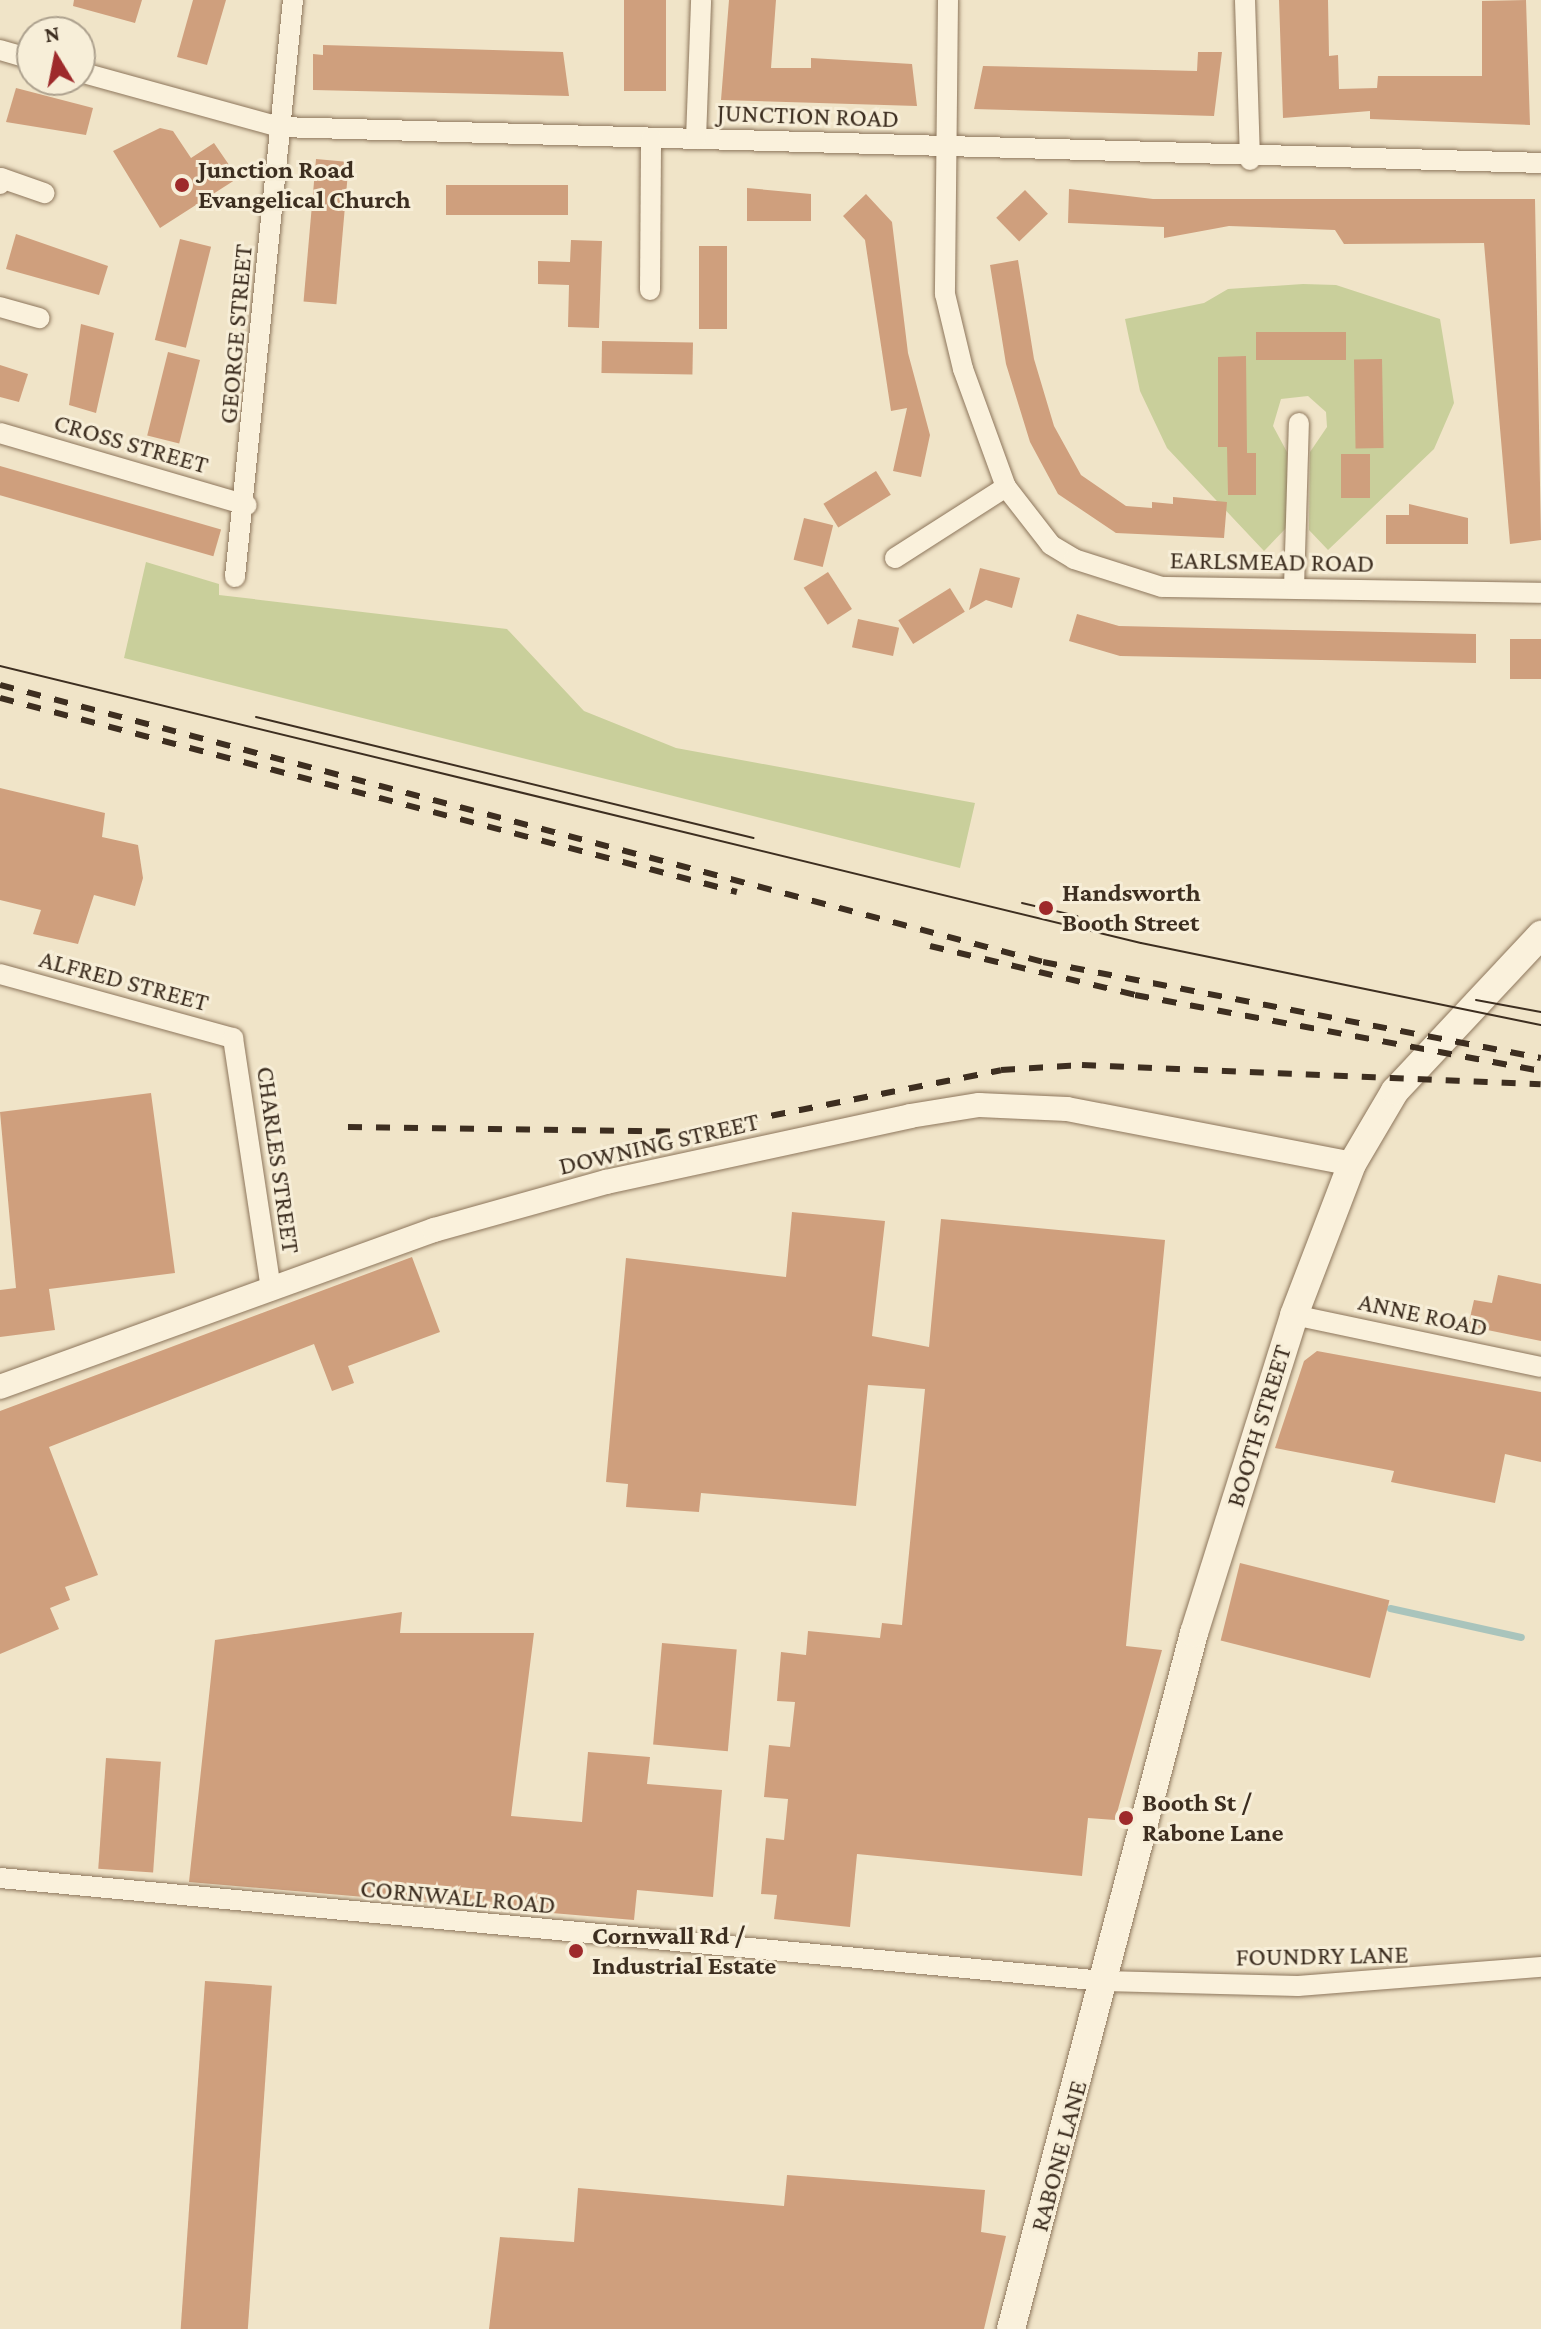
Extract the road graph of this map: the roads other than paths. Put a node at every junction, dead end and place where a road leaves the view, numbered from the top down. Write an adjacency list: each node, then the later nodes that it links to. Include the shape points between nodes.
1 (293, 0): 6 (street, GEORGE STREET)
2 (701, 0): 8 (street)
3 (948, 0): 9 (street, EARLSMEAD ROAD)
4 (1245, 0): 10 (street)
5 (96, 76): 6 (street, JUNCTION ROAD)
6 (279, 127): 7 (street, JUNCTION ROAD); 20 (street, GEORGE STREET)
7 (651, 138): 8 (street, JUNCTION ROAD); 14 (street)
8 (696, 139): 9 (street, JUNCTION ROAD)
9 (943, 145): 10 (street, JUNCTION ROAD); 19 (street, EARLSMEAD ROAD, via 945,294 963,369)
10 (1250, 160): 11 (street, JUNCTION ROAD)
11 (1541, 163)
12 (0, 184): 13 (street, via 1,178)
13 (44, 193)
14 (650, 290)
15 (0, 307): 16 (street)
16 (39, 318)
17 (1299, 423): 23 (street)
18 (0, 433): 20 (street, CROSS STREET)
19 (1006, 487): 21 (street); 23 (street, EARLSMEAD ROAD, via 1031,525 1074,559 1162,587)
20 (247, 505): 22 (street, GEORGE STREET)
21 (895, 558)
22 (235, 577)
23 (1294, 588): 24 (street, EARLSMEAD ROAD)
24 (1541, 593)
25 (1541, 935): 28 (main road, BOOTH STREET, via 1395,1091)
26 (0, 974): 27 (street, ALFRED STREET)
27 (233, 1038): 29 (street, CHARLES STREET)
28 (1352, 1164): 29 (street, DOWNING STREET, via 1067,1109 979,1105 606,1182 434,1230); 30 (main road, BOOTH STREET)
29 (271, 1289): 32 (street, DOWNING STREET)
30 (1294, 1315): 31 (street, ANNE ROAD); 35 (main road, BOOTH STREET, via 1194,1633)
31 (1541, 1367)
32 (0, 1387)
33 (0, 1878): 35 (street, CORNWALL ROAD)
34 (1541, 1967): 35 (street, FOUNDRY LANE, via 1298,1986)
35 (1104, 1981): 36 (main road, RABONE LANE)
36 (1011, 2329)

